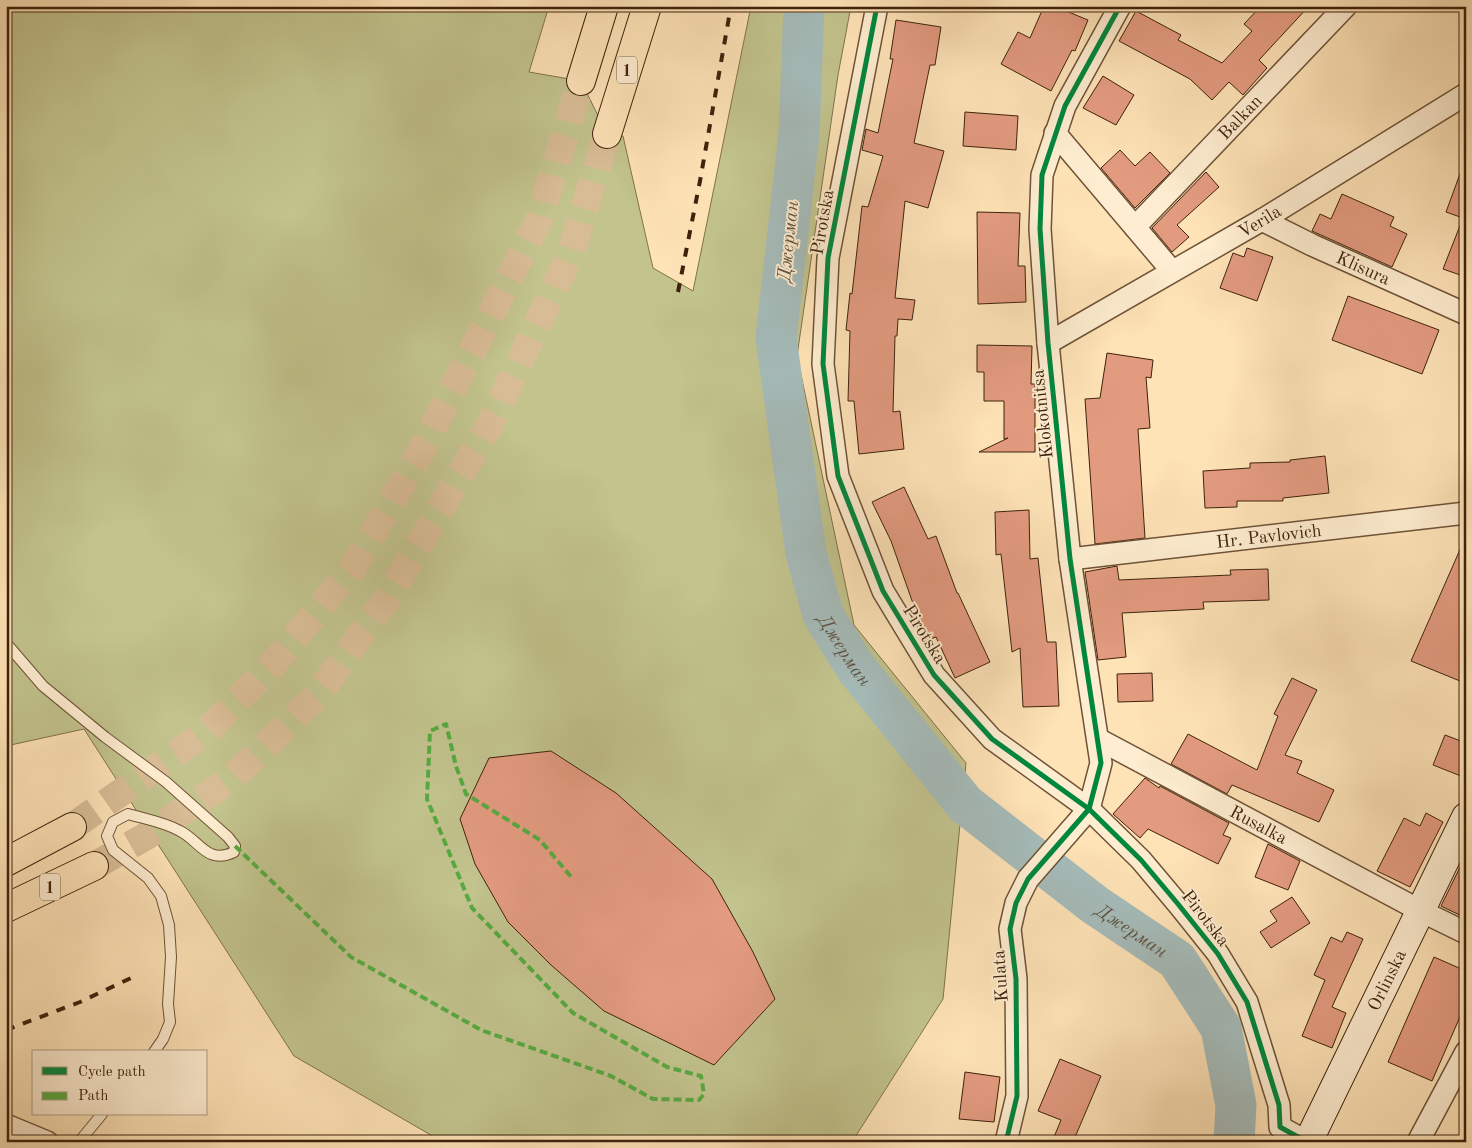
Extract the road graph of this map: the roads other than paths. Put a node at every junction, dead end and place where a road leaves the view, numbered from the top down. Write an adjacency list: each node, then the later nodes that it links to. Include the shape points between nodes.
1 (604, 6): 6 (main road)
2 (647, 6): 9 (main road, 1)
3 (877, 6): 19 (street, Pirotska, via 828,258 824,364 838,476 883,591 934,675 992,739)
4 (1120, 6): 8 (street, Klokotnitsa, via 1065,106)
5 (1346, 6): 11 (street, Balkan)
6 (581, 81)
7 (1466, 94): 10 (street, Verila)
8 (1055, 133): 11 (street); 14 (street, Klokotnitsa, via 1042,175 1040,230)
9 (608, 134)
10 (1262, 220): 12 (street, Verila); 13 (street, Klisura)
11 (1135, 227): 12 (street)
12 (1172, 271): 14 (street, Verila)
13 (1466, 314)
14 (1048, 343): 16 (street, Klokotnitsa)
15 (1466, 512): 16 (street, Hr. Pavlovich)
16 (1070, 559): 18 (street, Klokotnitsa)
17 (6, 643): 28 (lane, via 43,686 166,782 235,846 234,852 226,856 207,854 181,832 159,822 128,814 112,822 108,836 112,850 148,878 161,896 168,925 170,1022)
18 (1098, 739): 19 (street, Klokotnitsa, via 1101,763); 26 (street, Rusalka)
19 (1089, 809): 21 (street, Klokotnitsa); 35 (street, Pirotska, via 1140,860 1218,954 1246,1002 1278,1105 1280,1127)
20 (1466, 818): 26 (street, Orlinska)
21 (1073, 826): 34 (street, Kulata, via 1028,880 1016,903 1010,929 1016,979 1018,1096)
22 (72, 827): 23 (main road, 1)
23 (6, 862)
24 (94, 866): 25 (main road, 1)
25 (6, 908)
26 (1421, 911): 27 (street, Rusalka); 35 (street, Orlinska)
27 (1466, 932)
28 (155, 1050)
29 (1466, 1052): 36 (street)
30 (100, 1116): 33 (lane)
31 (6, 1125): 32 (street)
32 (47, 1142)
33 (79, 1142)
34 (1006, 1142)
35 (1307, 1142)
36 (1418, 1142)

